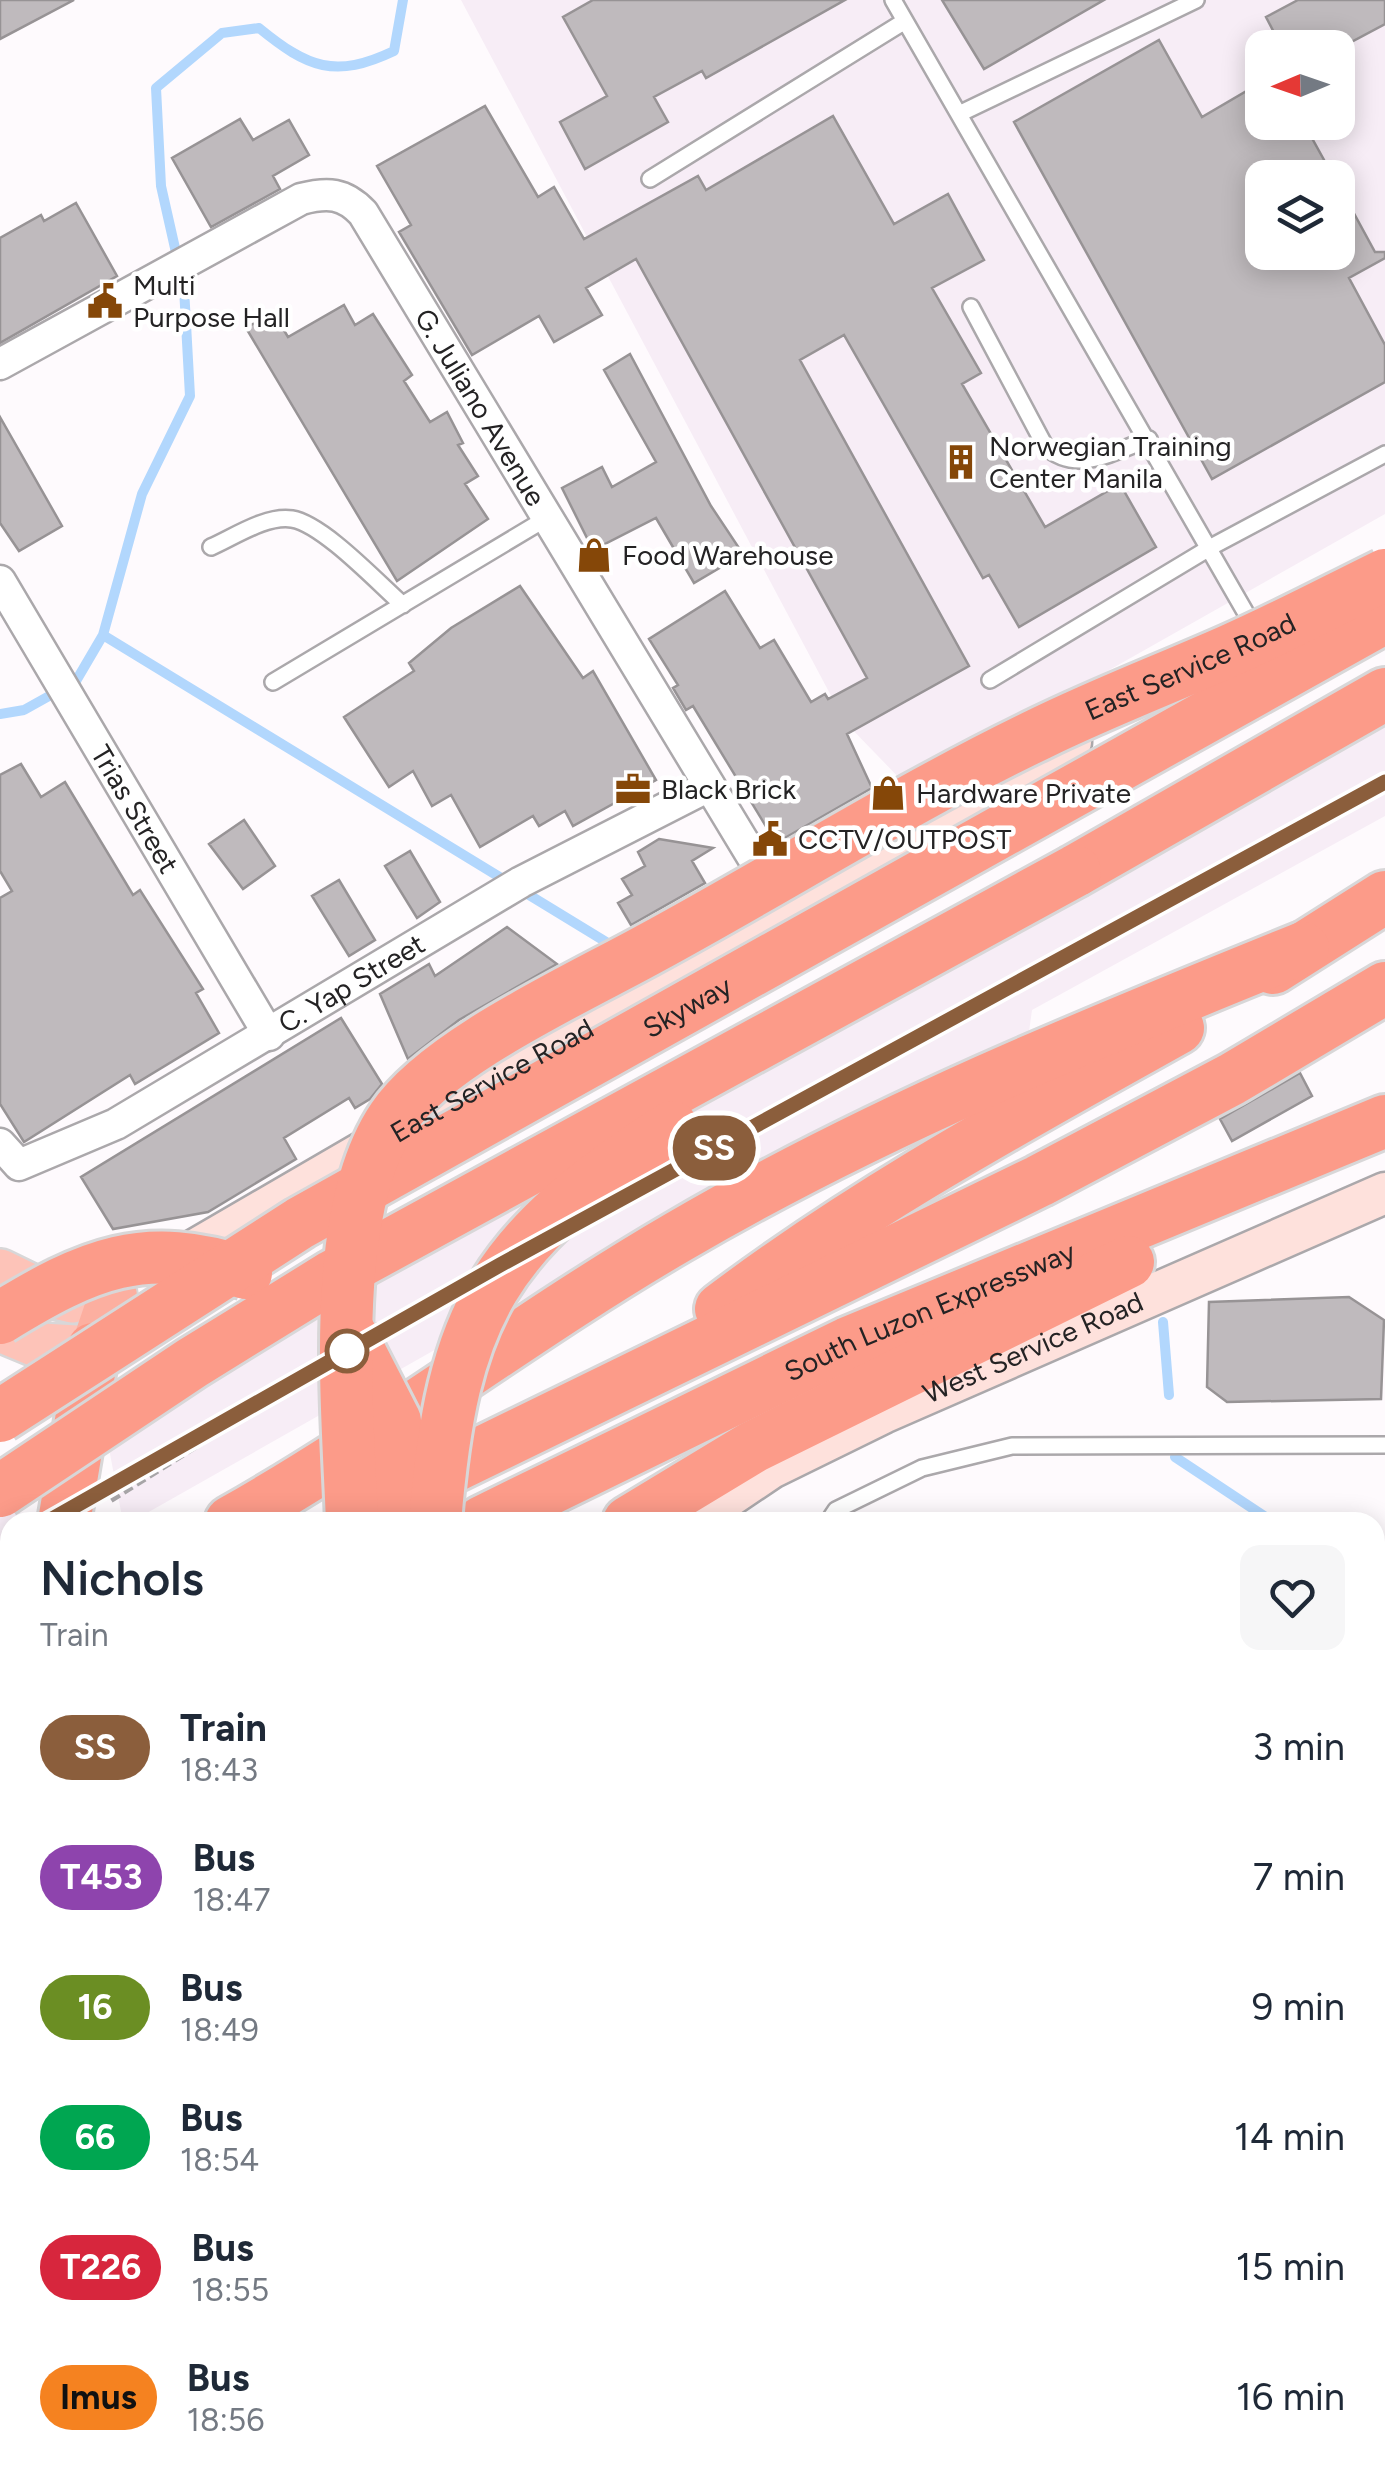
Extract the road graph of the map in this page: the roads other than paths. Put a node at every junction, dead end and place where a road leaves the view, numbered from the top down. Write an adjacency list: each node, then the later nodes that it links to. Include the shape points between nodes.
1 (892, 0): 3 (lane)
2 (1196, 0): 4 (lane)
3 (905, 21): 4 (lane); 5 (lane)
4 (961, 113): 8 (lane)
5 (650, 179)
6 (971, 307): 8 (lane, via 1045,446 1059,459 1076,464)
7 (0, 364): 10 (street, G. Juliano Avenue, via 301,200 323,194 348,198)
8 (1149, 440): 12 (lane)
9 (1385, 454): 12 (lane)
10 (547, 518): 17 (lane); 23 (street, G. Juliano Avenue)
11 (212, 547): 17 (lane, via 290,518 311,526)
12 (1211, 547): 19 (lane); 20 (lane)
13 (1385, 551): 19 (main road, East Service Road)
14 (1385, 575): 47 (highway, bridge, via 1038,734 575,990 427,1080 392,1119 362,1195 346,1360)
15 (0, 581): 30 (street, Trias Street)
16 (1385, 601): 28 (main road, East Service Road)
17 (403, 605): 21 (lane)
18 (1385, 617): 41 (highway, Skyway, bridge, via 300,1223)
19 (1256, 631): 26 (main road, East Service Road)
20 (990, 680)
21 (274, 682)
22 (1385, 694): 24 (highway)
23 (707, 786): 26 (street, G. Juliano Avenue); 30 (street, C. Yap Street, via 484,903)
24 (1075, 871): 43 (highway, bridge, via 333,1276); 50 (highway, bridge, via 607,1169 530,1234 502,1269 464,1351 450,1394)
25 (1385, 897): 27 (highway)
26 (790, 917): 28 (street, G. Juliano Avenue); 36 (main road, East Service Road)
27 (1302, 948): 40 (highway, via 1209,1010 801,1248); 46 (highway, via 1122,1020 746,1199)
28 (813, 951): 39 (main road, East Service Road, via 144,1329)
29 (1385, 988): 40 (highway, via 1039,1181)
30 (269, 1036): 32 (street, C. Yap Street, via 116,1124 33,1162 19,1165)
31 (1385, 1122): 33 (highway, South Luzon Expressway)
32 (0, 1144)
33 (1255, 1173): 51 (highway, South Luzon Expressway, via 848,1343); 52 (highway, via 1148,1252 753,1447)
34 (1385, 1194): 53 (main road, West Service Road, via 883,1413 772,1468)
35 (0, 1272): 36 (main road, East Service Road, via 54,1298)
36 (114, 1296): 39 (highway)
37 (0, 1318): 49 (highway, bridge, via 62,1280 150,1255 199,1259 293,1293 348,1330 380,1387 398,1441)
38 (0, 1329): 39 (main road, East Service Road, via 41,1346)
39 (93, 1349): 44 (highway); 45 (highway)
40 (636, 1374): 48 (highway)
41 (0, 1416)
42 (1385, 1445): 54 (lane, via 1012,1446 922,1468)
43 (0, 1492)
44 (42, 1512)
45 (83, 1512)
46 (247, 1512)
47 (352, 1512)
48 (358, 1512)
49 (402, 1512)
50 (436, 1512)
51 (502, 1512)
52 (646, 1512)
53 (706, 1512)
54 (835, 1512)

